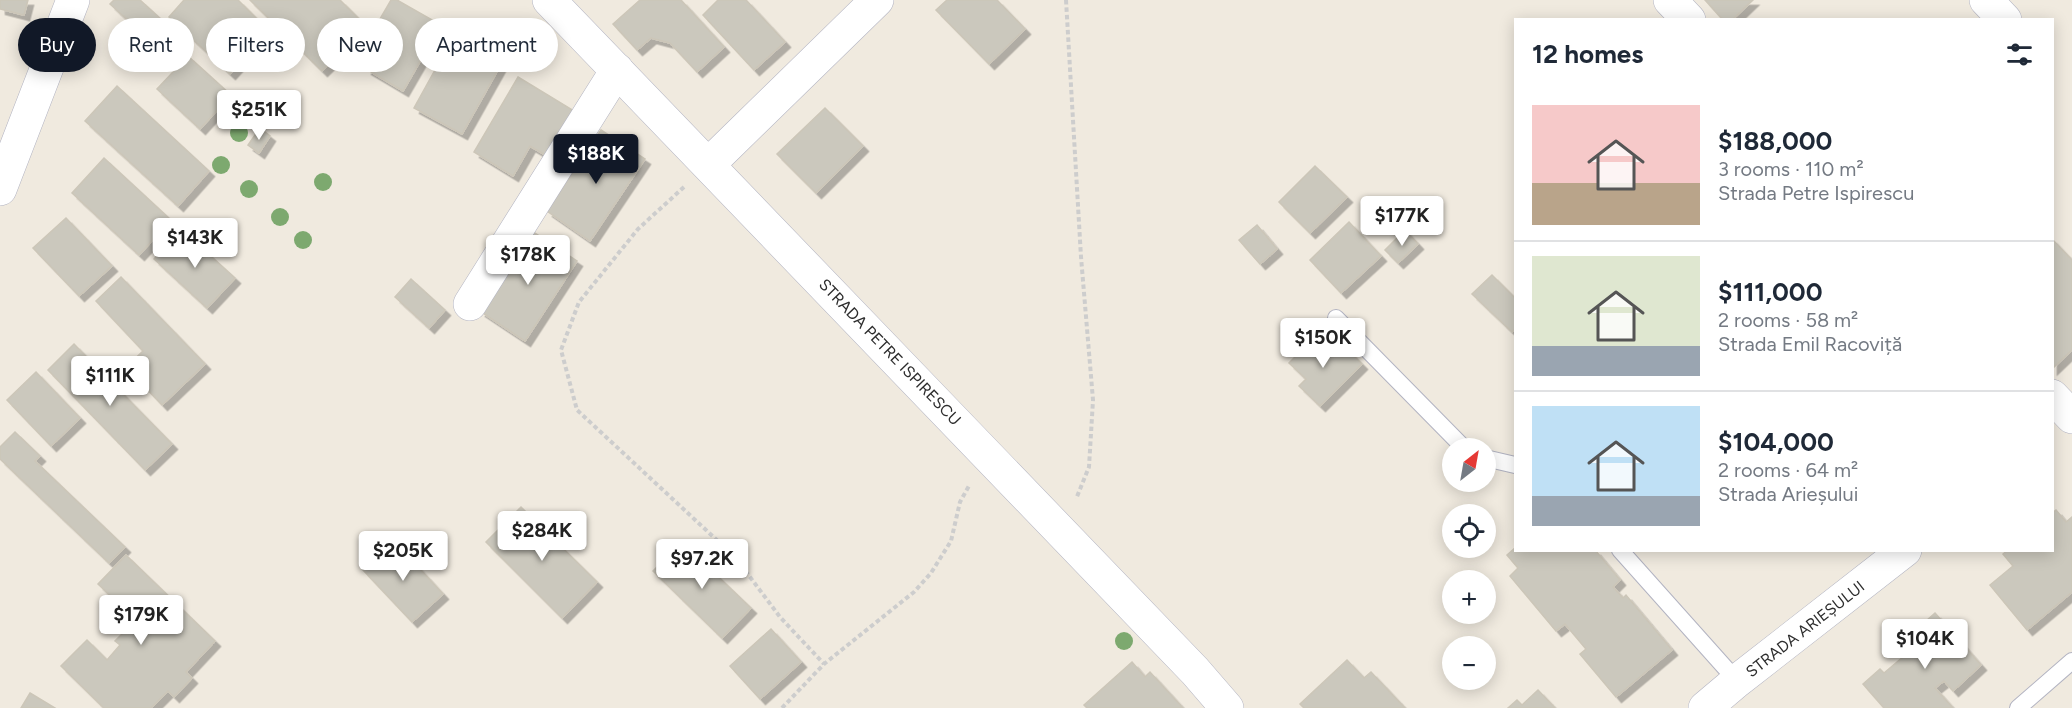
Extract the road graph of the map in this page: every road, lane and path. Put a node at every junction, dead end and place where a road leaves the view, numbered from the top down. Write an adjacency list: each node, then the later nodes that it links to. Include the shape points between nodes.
1 (73, 0): 11 (street)
2 (549, 0): 9 (street, STRADA PETRE ISPIRESCU)
3 (877, 0): 10 (street)
4 (1066, 0): 21 (path, via 1093,400 1089,467 1077,498)
5 (1670, 0): 7 (street)
6 (1986, 0): 8 (street)
7 (1687, 18)
8 (2004, 18)
9 (617, 70): 10 (street, STRADA PETRE ISPIRESCU); 12 (street)
10 (709, 164): 18 (street, STRADA PETRE ISPIRESCU); 25 (path, via 638,229 579,302 561,350 577,410 735,557 780,617)
11 (4, 169)
12 (470, 304)
13 (1336, 318): 17 (lane)
14 (2054, 398): 15 (street)
15 (2072, 418): 16 (street)
16 (2054, 433)
17 (1454, 438)
18 (991, 458): 21 (street, STRADA PETRE ISPIRESCU); 25 (path, via 975,475 960,502 951,541 931,573 914,592)
19 (1496, 461): 20 (lane)
20 (1514, 465)
21 (1053, 523): 28 (street, STRADA PETRE ISPIRESCU)
22 (1622, 552): 26 (lane)
23 (1902, 552): 26 (street, STRADA ARIEȘULUI)
24 (2072, 661): 30 (lane)
25 (824, 664): 27 (path)
26 (1737, 681): 29 (street, STRADA ARIEȘULUI)
27 (782, 708)
28 (1227, 708)
29 (1705, 708)
30 (2018, 708)

